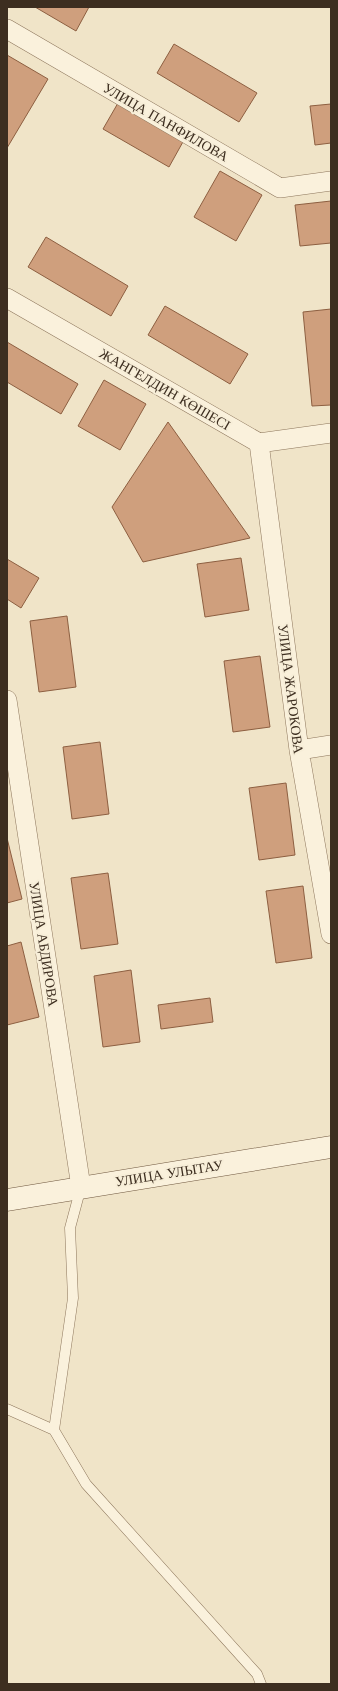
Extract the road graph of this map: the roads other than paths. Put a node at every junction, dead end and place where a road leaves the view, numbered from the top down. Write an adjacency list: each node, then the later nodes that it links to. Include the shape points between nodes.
1 (7, 29): 2 (street, УЛИЦА ПАНФИЛОВА, via 280,188)
2 (331, 181)
3 (7, 298): 5 (street, ЖАНГЕЛДИН КӨШЕСІ)
4 (331, 433): 5 (street)
5 (259, 443): 8 (street, УЛИЦА ЖАРОКОВА)
6 (7, 700): 11 (street, УЛИЦА АБДИРОВА)
7 (331, 745): 8 (street)
8 (299, 750): 9 (street, УЛИЦА ЖАРОКОВА)
9 (331, 934)
10 (331, 1147): 11 (street, УЛИЦА УЛЫТАУ)
11 (81, 1187): 12 (street, УЛИЦА УЛЫТАУ); 14 (lane, via 70,1228 73,1298)
12 (7, 1200)
13 (7, 1409): 14 (lane)
14 (54, 1430): 15 (lane, via 86,1484 257,1674)
15 (261, 1684)

